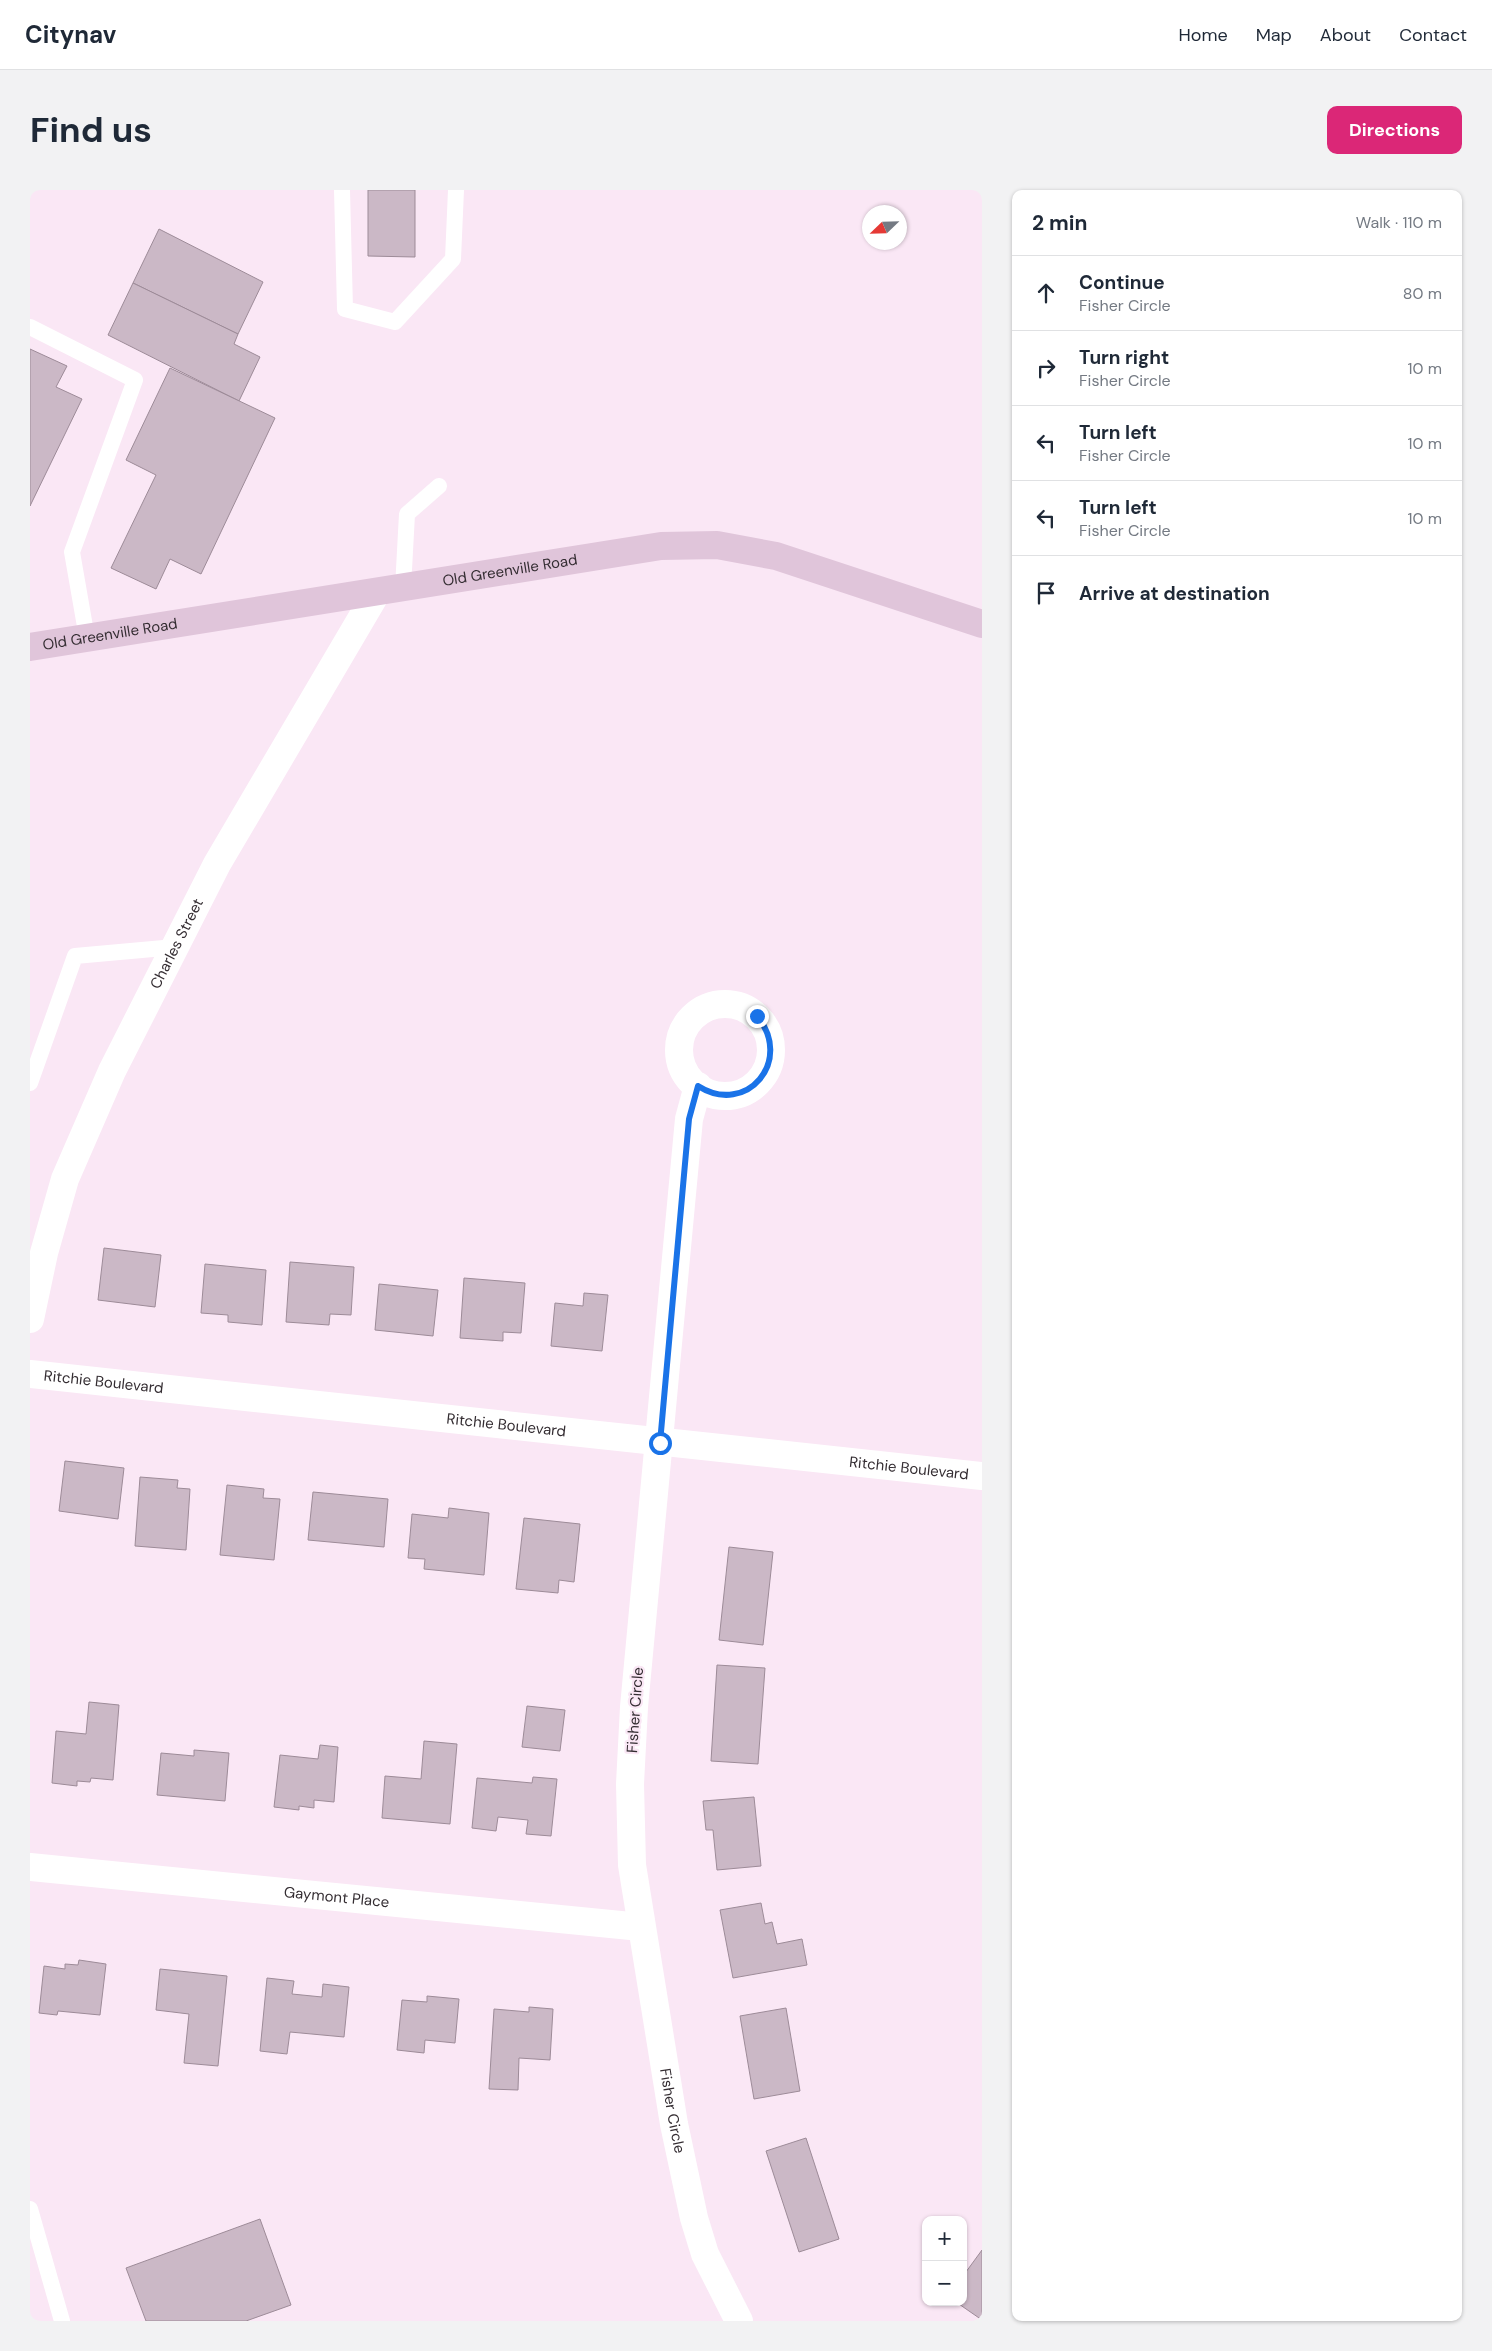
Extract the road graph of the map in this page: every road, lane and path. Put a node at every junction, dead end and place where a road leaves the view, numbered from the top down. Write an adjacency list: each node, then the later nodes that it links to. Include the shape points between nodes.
1 (342, 190): 2 (lane, via 345,310 395,322 453,259)
2 (456, 190)
3 (30, 327): 7 (lane, via 135,380 72,552)
4 (439, 486): 5 (lane, via 407,514)
5 (390, 590): 6 (main road, Old Greenville Road, via 661,546 717,545 776,556); 7 (main road, Old Greenville Road); 9 (street, Charles Street, via 217,864)
6 (982, 624)
7 (86, 638): 8 (main road, Old Greenville Road)
8 (30, 647)
9 (175, 947): 10 (lane, via 75,956); 12 (street, Charles Street, via 112,1071 65,1179)
10 (30, 1083)
11 (698, 1086): 14 (street, Fisher Circle, via 689,1119)
12 (30, 1319)
13 (30, 1374): 14 (street, Ritchie Boulevard)
14 (660, 1443): 15 (street, Ritchie Boulevard); 17 (street, Fisher Circle, via 634,1707 630,1784 632,1866)
15 (982, 1476)
16 (30, 1867): 17 (street, Gaymont Place)
17 (641, 1927): 20 (street, Fisher Circle, via 674,2124 694,2218 705,2254)
18 (30, 2210): 19 (lane)
19 (62, 2321)
20 (739, 2321)

